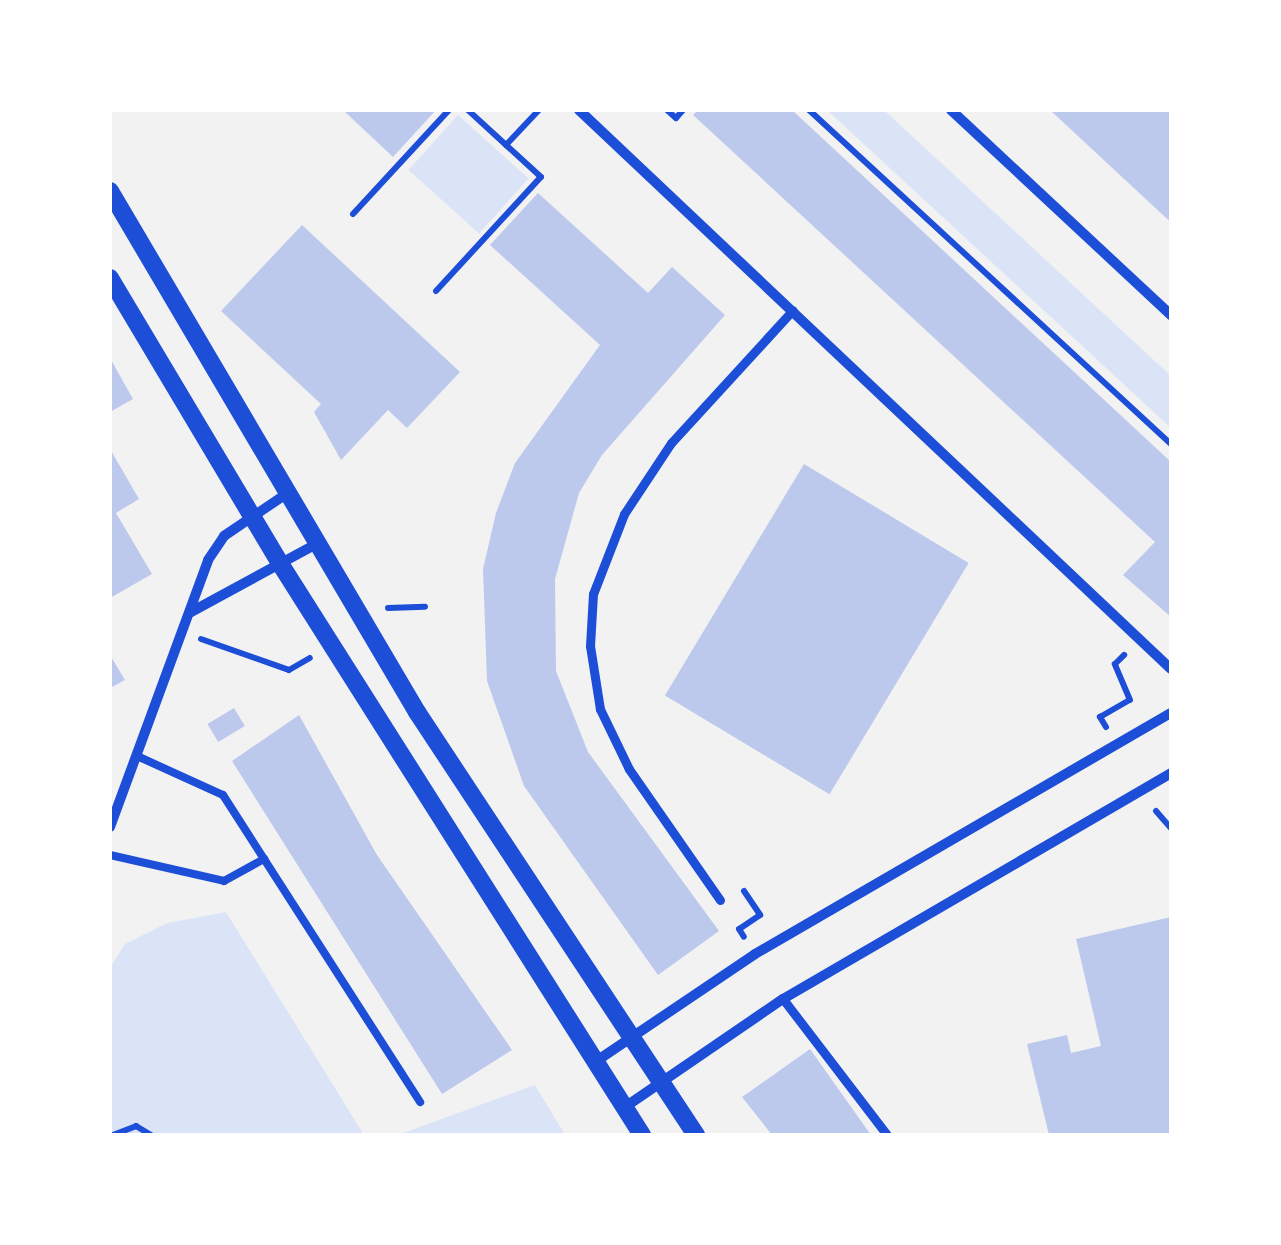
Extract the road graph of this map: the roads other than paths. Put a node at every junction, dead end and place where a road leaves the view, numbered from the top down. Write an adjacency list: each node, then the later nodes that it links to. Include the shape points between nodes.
1 (579, 110): 5 (street)
2 (951, 110): 6 (street)
3 (110, 191): 7 (street)
4 (110, 278): 8 (street)
5 (793, 310): 12 (street); 19 (street, via 671,443 624,514 593,594 590,646 600,709 629,769)
6 (1171, 315)
7 (289, 492): 8 (street); 9 (street)
8 (251, 515): 10 (street); 11 (street, via 224,536 208,560)
9 (318, 543): 10 (street); 21 (street, via 496,838)
10 (281, 565): 11 (street); 22 (street)
11 (190, 612): 14 (street)
12 (1171, 668)
13 (1171, 713): 21 (street, via 755,954)
14 (137, 756): 16 (street); 18 (lane, via 212,785)
15 (1171, 773): 20 (street)
16 (110, 827)
17 (110, 855): 18 (lane, via 224,881)
18 (264, 859): 24 (lane)
19 (720, 900)
20 (783, 999): 23 (street); 28 (street)
21 (634, 1036): 22 (street); 23 (street)
22 (594, 1062): 25 (street)
23 (662, 1082): 25 (street); 27 (street)
24 (420, 1102)
25 (625, 1107): 26 (street)
26 (642, 1135)
27 (696, 1135)
28 (887, 1135)

